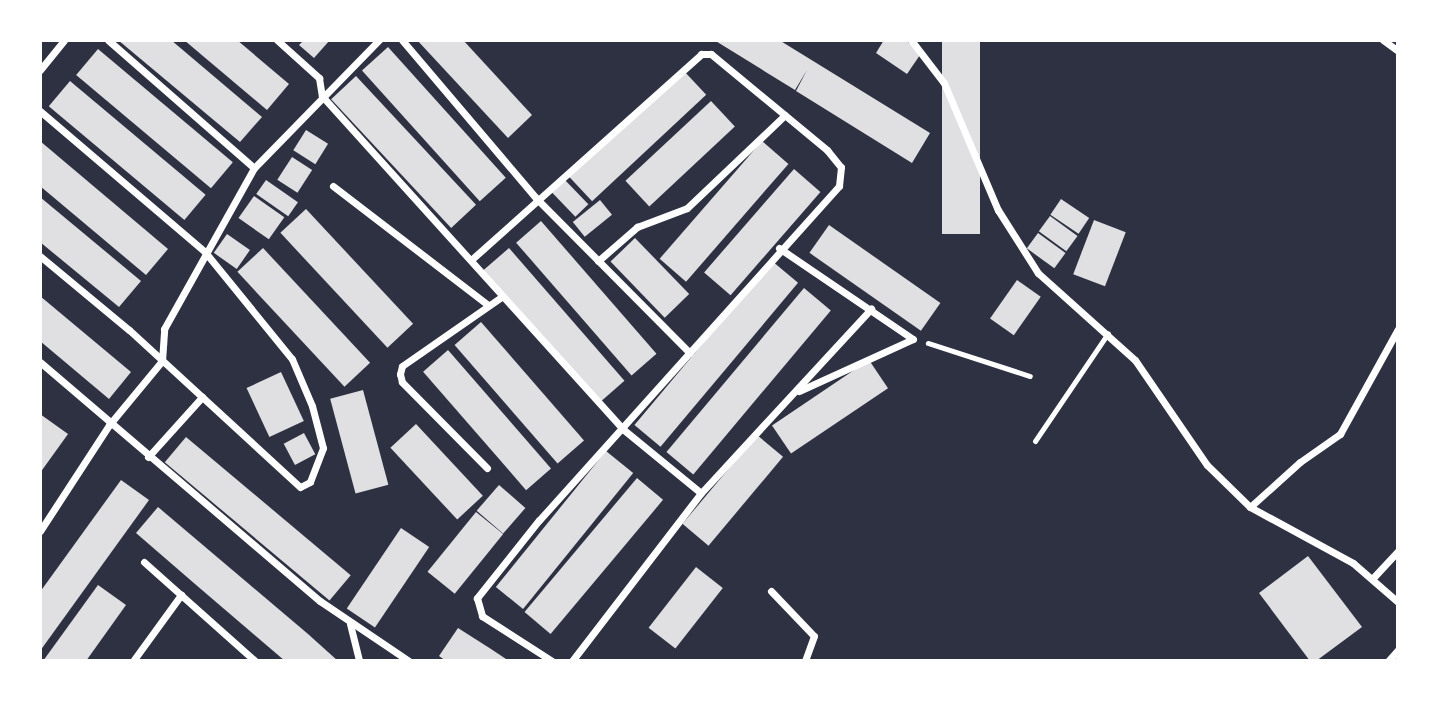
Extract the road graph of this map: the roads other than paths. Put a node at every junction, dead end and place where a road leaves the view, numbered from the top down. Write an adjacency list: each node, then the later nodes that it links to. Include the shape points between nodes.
1 (64, 40): 9 (street)
2 (108, 40): 13 (street)
3 (276, 40): 10 (street, via 319,78)
4 (379, 40): 10 (street)
5 (402, 40): 15 (street)
6 (911, 40): 25 (street, via 944,83 1016,245 1038,273)
7 (1383, 40): 8 (street)
8 (1398, 51)
9 (40, 70)
10 (322, 96): 13 (street); 19 (street)
11 (40, 111): 17 (street)
12 (785, 116): 15 (street, via 711,54 701,54); 16 (street, via 835,158 842,177); 20 (street, via 687,208 637,227)
13 (254, 168): 17 (street)
14 (333, 186): 22 (street)
15 (536, 198): 19 (street); 20 (street)
16 (779, 248): 23 (street); 26 (street)
17 (205, 252): 27 (street, via 164,329); 30 (street, via 292,359 323,448 310,482 300,487)
18 (40, 256): 27 (street)
19 (471, 260): 21 (street)
20 (598, 261): 26 (street)
21 (500, 298): 22 (street); 32 (street)
22 (488, 305): 35 (street, via 402,366 400,374 402,382)
23 (871, 309): 29 (street); 29 (street, via 913,339)
24 (1398, 329): 37 (street, via 1340,434)
25 (1108, 333): 33 (lane); 37 (street, via 1154,382 1207,465)
26 (690, 354): 32 (street)
27 (162, 361): 30 (street); 31 (street)
28 (40, 362): 31 (street)
29 (793, 394): 36 (street)
30 (202, 397): 34 (street)
31 (109, 425): 34 (street); 38 (street)
32 (624, 430): 36 (street); 51 (street, via 539,520 477,598 482,616)
33 (1035, 441)
34 (148, 457): 45 (street)
35 (487, 468)
36 (702, 493): 52 (street)
37 (1250, 507): 41 (street, via 1353,563)
38 (40, 531)
39 (1398, 551): 41 (street)
40 (144, 562): 43 (street)
41 (1372, 579): 44 (street)
42 (771, 591): 53 (street, via 814,636)
43 (181, 595): 47 (street); 48 (street)
44 (1398, 602)
45 (351, 624): 49 (street); 50 (street)
46 (1398, 650): 54 (street)
47 (132, 661)
48 (255, 661)
49 (359, 661)
50 (409, 661)
51 (552, 661)
52 (572, 661)
53 (805, 661)
54 (1388, 661)

